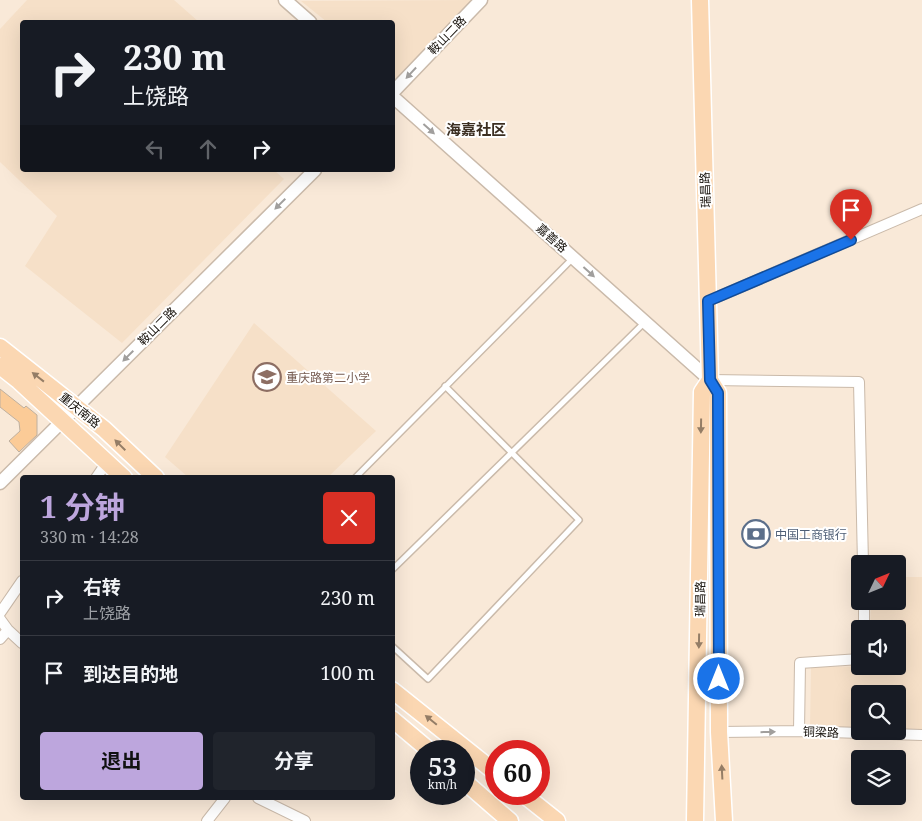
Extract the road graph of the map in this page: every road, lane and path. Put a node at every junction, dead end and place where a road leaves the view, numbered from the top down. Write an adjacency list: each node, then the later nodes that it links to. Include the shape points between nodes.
1 (285, 0): 4 (street)
2 (481, 0): 5 (street, 鞍山二路, one-way to 5)
3 (700, 0): 10 (main road, 瑞昌路)
4 (308, 20)
5 (395, 92)
6 (395, 98): 9 (street, 嘉善路, one-way to 9)
7 (313, 172): 16 (street, 鞍山二路, one-way to 16)
8 (922, 209): 10 (street)
9 (574, 258): 11 (street, 嘉善路, one-way to 11); 15 (lane)
10 (708, 301): 14 (main road, 瑞昌路)
11 (646, 322): 14 (street, 嘉善路); 18 (lane)
12 (0, 347): 16 (main road, 重庆南路, one-way to 12)
13 (0, 366): 17 (main road, 重庆南路)
14 (710, 380): 25 (street, via 859,382); 38 (main road, 瑞昌路, via 718,393); 45 (main road, 瑞昌路, one-way to 45, via 702,392)
15 (445, 386): 18 (lane); 23 (lane)
16 (76, 407): 17 (street, 鞍山二路); 22 (main road, 重庆南路, one-way to 16)
17 (62, 421): 19 (main road, 重庆南路); 24 (street, 鞍山二路)
18 (512, 453): 26 (lane); 33 (lane, via 579,520 428,679)
19 (107, 462): 20 (street); 21 (main road, 重庆南路)
20 (98, 475)
21 (121, 475)
22 (153, 475)
23 (358, 475)
24 (0, 483)
25 (863, 555)
26 (395, 567)
27 (20, 584): 28 (street)
28 (0, 613)
29 (0, 619): 30 (street)
30 (8, 630): 31 (street); 32 (street)
31 (0, 638)
32 (20, 641)
33 (395, 649)
34 (851, 660): 37 (street, via 800,663)
35 (395, 692): 41 (main road, one-way to 35)
36 (395, 722): 40 (main road)
37 (799, 731): 38 (street, 铜梁路, one-way to 37); 39 (street, 铜梁路)
38 (720, 732): 53 (main road, 瑞昌路, one-way to 38)
39 (922, 735)
40 (417, 740)
41 (485, 764)
42 (475, 790): 49 (main road)
43 (223, 800): 47 (street)
44 (262, 800): 48 (street)
45 (697, 804): 51 (main road); 52 (main road, 瑞昌路)
46 (537, 805): 50 (main road)
47 (207, 821)
48 (305, 821)
49 (510, 821)
50 (557, 821)
51 (688, 821)
52 (695, 821)
53 (724, 821)

